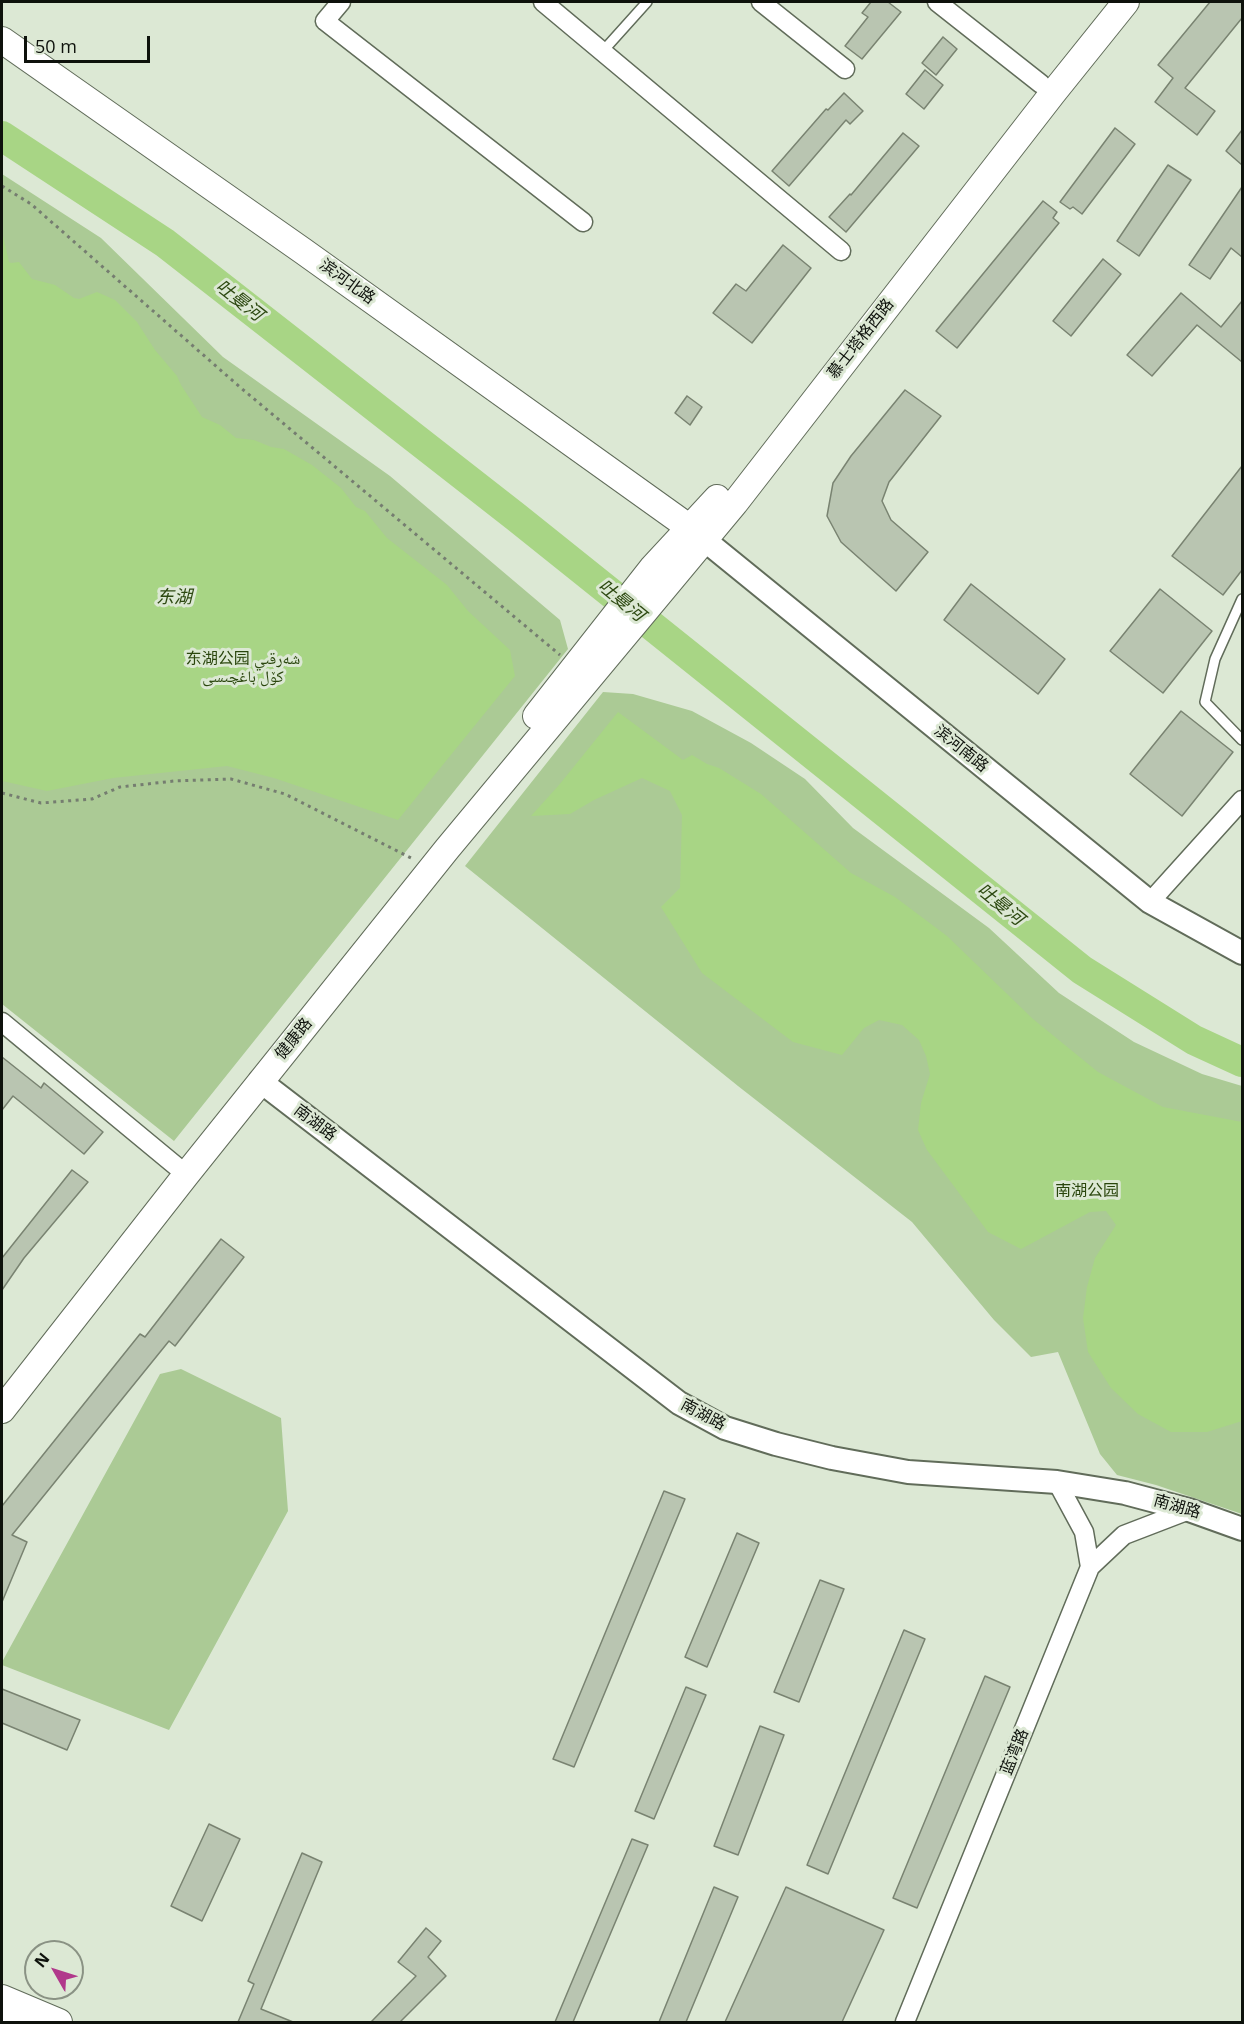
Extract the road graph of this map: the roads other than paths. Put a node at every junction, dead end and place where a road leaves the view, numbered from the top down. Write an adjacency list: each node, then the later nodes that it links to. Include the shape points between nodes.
1 (341, 2): 12 (street, via 325,21)
2 (543, 2): 9 (street)
3 (647, 2): 9 (lane)
4 (761, 2): 10 (street)
5 (937, 2): 11 (street)
6 (1106, 2): 11 (main road, 慕士塔格西路)
7 (1126, 2): 14 (main road, 慕士塔格西路)
8 (2, 40): 14 (main road, 滨河北路)
9 (603, 51): 13 (street)
10 (845, 69)
11 (1041, 84): 14 (main road, 慕士塔格西路, via 722,492)
12 (583, 222)
13 (841, 251)
14 (698, 534): 16 (main road, 慕士塔格西路); 19 (street, 滨河南路)
15 (1242, 599): 17 (lane, via 1215,659 1206,702)
16 (582, 668): 22 (main road, 健康路, via 447,849); 23 (main road, 健康路, via 419,862)
17 (1242, 740)
18 (1242, 800): 19 (street)
19 (1150, 902): 20 (street, 滨河南路)
20 (1242, 953)
21 (2, 1022): 23 (street)
22 (260, 1082): 25 (main road, 健康路); 26 (street, 南湖路, via 679,1403 725,1428 832,1458 908,1472)
23 (176, 1167): 24 (main road, 健康路)
24 (2, 1387)
25 (2, 1410)
26 (1058, 1482): 27 (street, 南湖路, via 1125,1493); 29 (street, via 1084,1532)
27 (1189, 1510): 28 (street, 南湖路); 29 (street, via 1124,1536)
28 (1242, 1529)
29 (1090, 1567): 34 (street, 蓝湾路)
30 (2, 1998): 33 (main road)
31 (2, 2018): 32 (main road)
32 (12, 2022)
33 (59, 2022)
34 (905, 2022)

